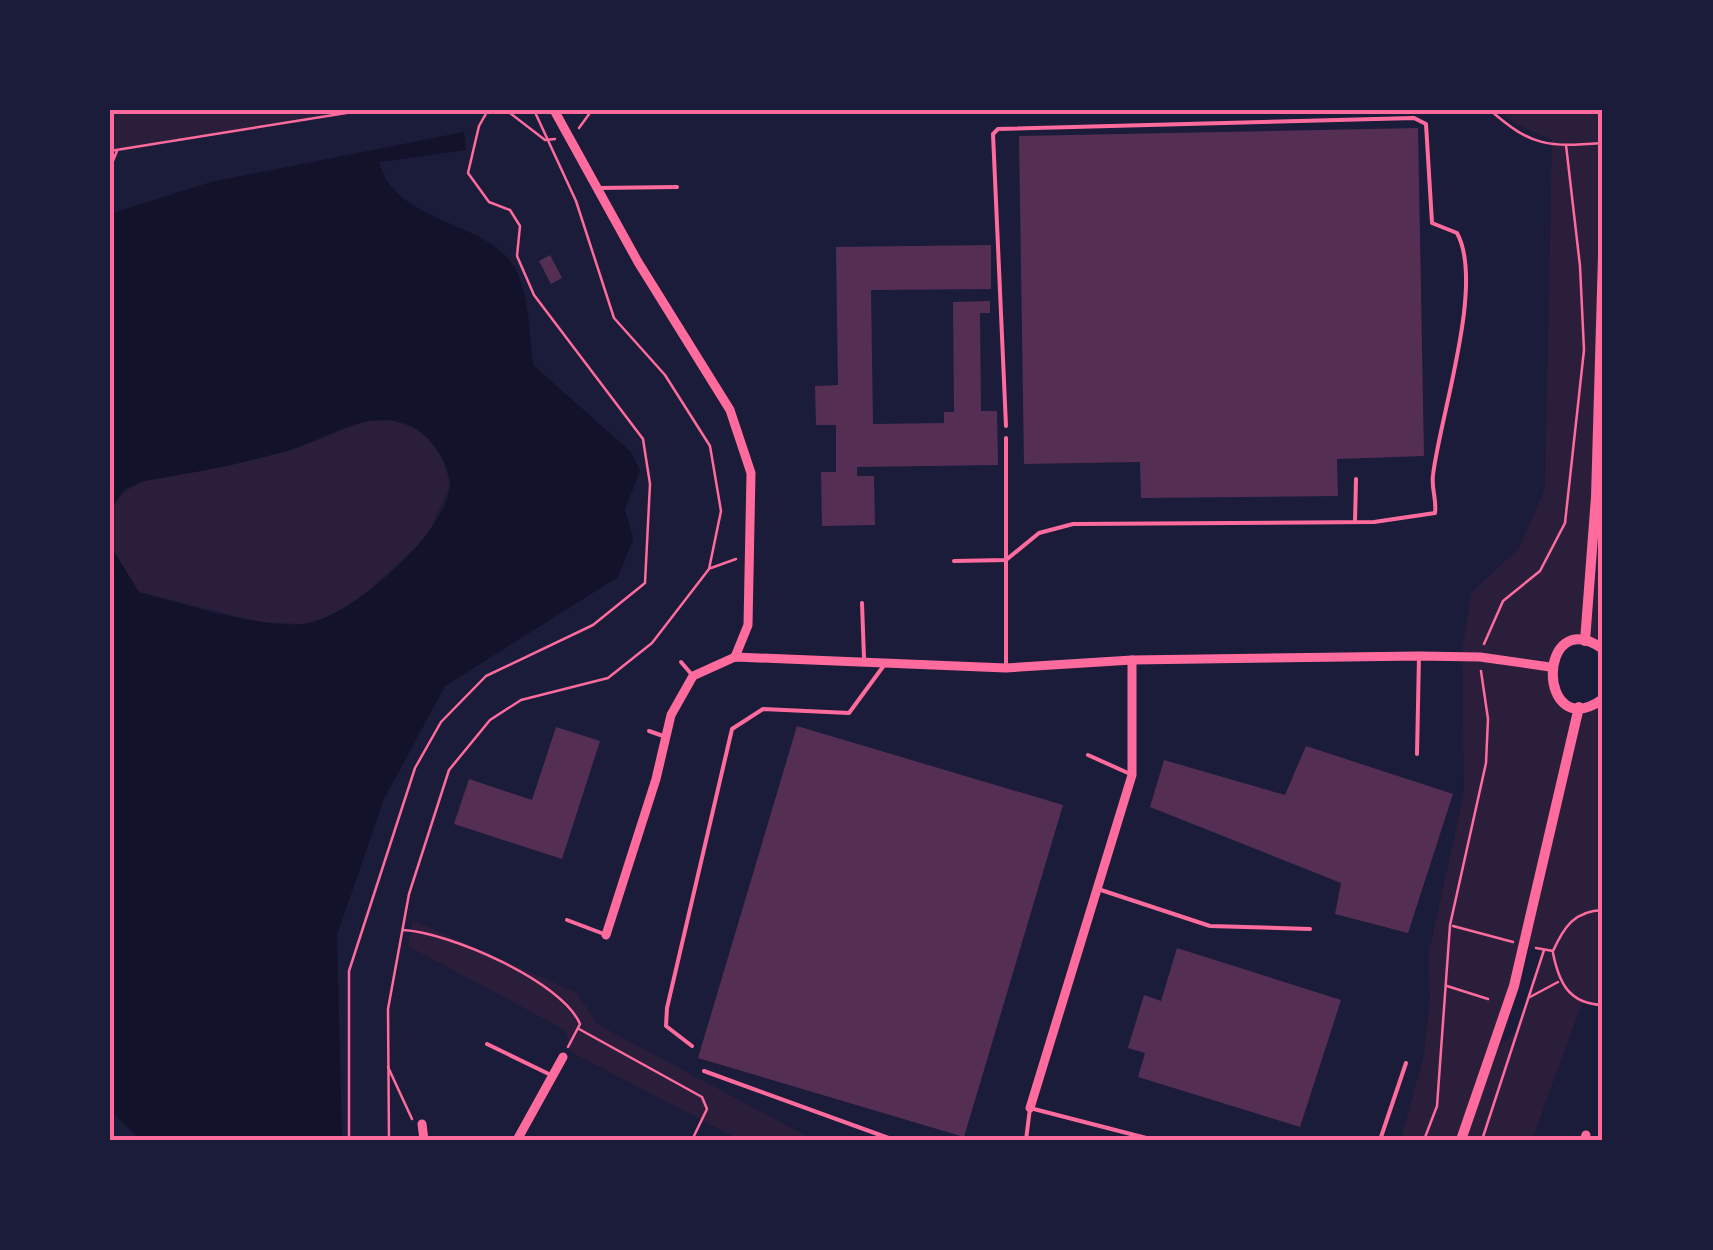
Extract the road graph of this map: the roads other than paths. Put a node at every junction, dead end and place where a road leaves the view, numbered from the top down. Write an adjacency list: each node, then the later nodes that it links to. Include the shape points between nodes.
1 (554, 110): 3 (street)
2 (677, 187): 3 (lane)
3 (596, 188): 15 (street, via 730,410 751,473 748,626)
4 (1603, 256): 12 (street)
5 (1006, 426): 8 (lane, via 993,134 998,129 1421,120 1432,223 1457,234 1466,263 1462,328 1433,471 1435,513)
6 (1006, 438): 9 (lane)
7 (1356, 479): 8 (lane)
8 (1355, 522): 9 (lane, via 1073,524 1039,533)
9 (1006, 560): 10 (lane); 21 (lane)
10 (954, 561)
11 (862, 603): 18 (lane)
12 (1585, 641): 13 (street); 20 (street, via 1564,646)
13 (1603, 649)
14 (1420, 656): 16 (street); 20 (street); 27 (lane)
15 (735, 658): 18 (street); 22 (street)
16 (1132, 660): 21 (street); 29 (street)
17 (681, 662): 22 (lane)
18 (864, 663): 19 (street)
19 (885, 664): 21 (street); 35 (lane, via 849,713 763,709 732,729 667,1008 666,1026)
20 (1550, 667): 24 (street, via 1555,693)
21 (1006, 668)
22 (693, 676): 26 (street)
23 (1603, 699): 24 (street)
24 (1580, 707): 48 (street, via 1522,956)
25 (649, 731): 26 (lane)
26 (666, 737): 33 (street)
27 (1418, 754)
28 (1088, 755): 29 (lane)
29 (1132, 775): 30 (street)
30 (1098, 888): 32 (lane, via 1210,926); 40 (street)
31 (567, 920): 33 (lane)
32 (1310, 929)
33 (606, 935)
34 (486, 1044): 39 (lane)
35 (692, 1046)
36 (563, 1057): 39 (street)
37 (1406, 1063): 47 (lane)
38 (704, 1071): 44 (lane)
39 (553, 1076): 43 (street)
40 (1030, 1108): 45 (lane); 46 (lane)
41 (422, 1125): 42 (street)
42 (424, 1140)
43 (517, 1140)
44 (894, 1140)
45 (1026, 1140)
46 (1154, 1140)
47 (1380, 1140)
48 (1461, 1140)

